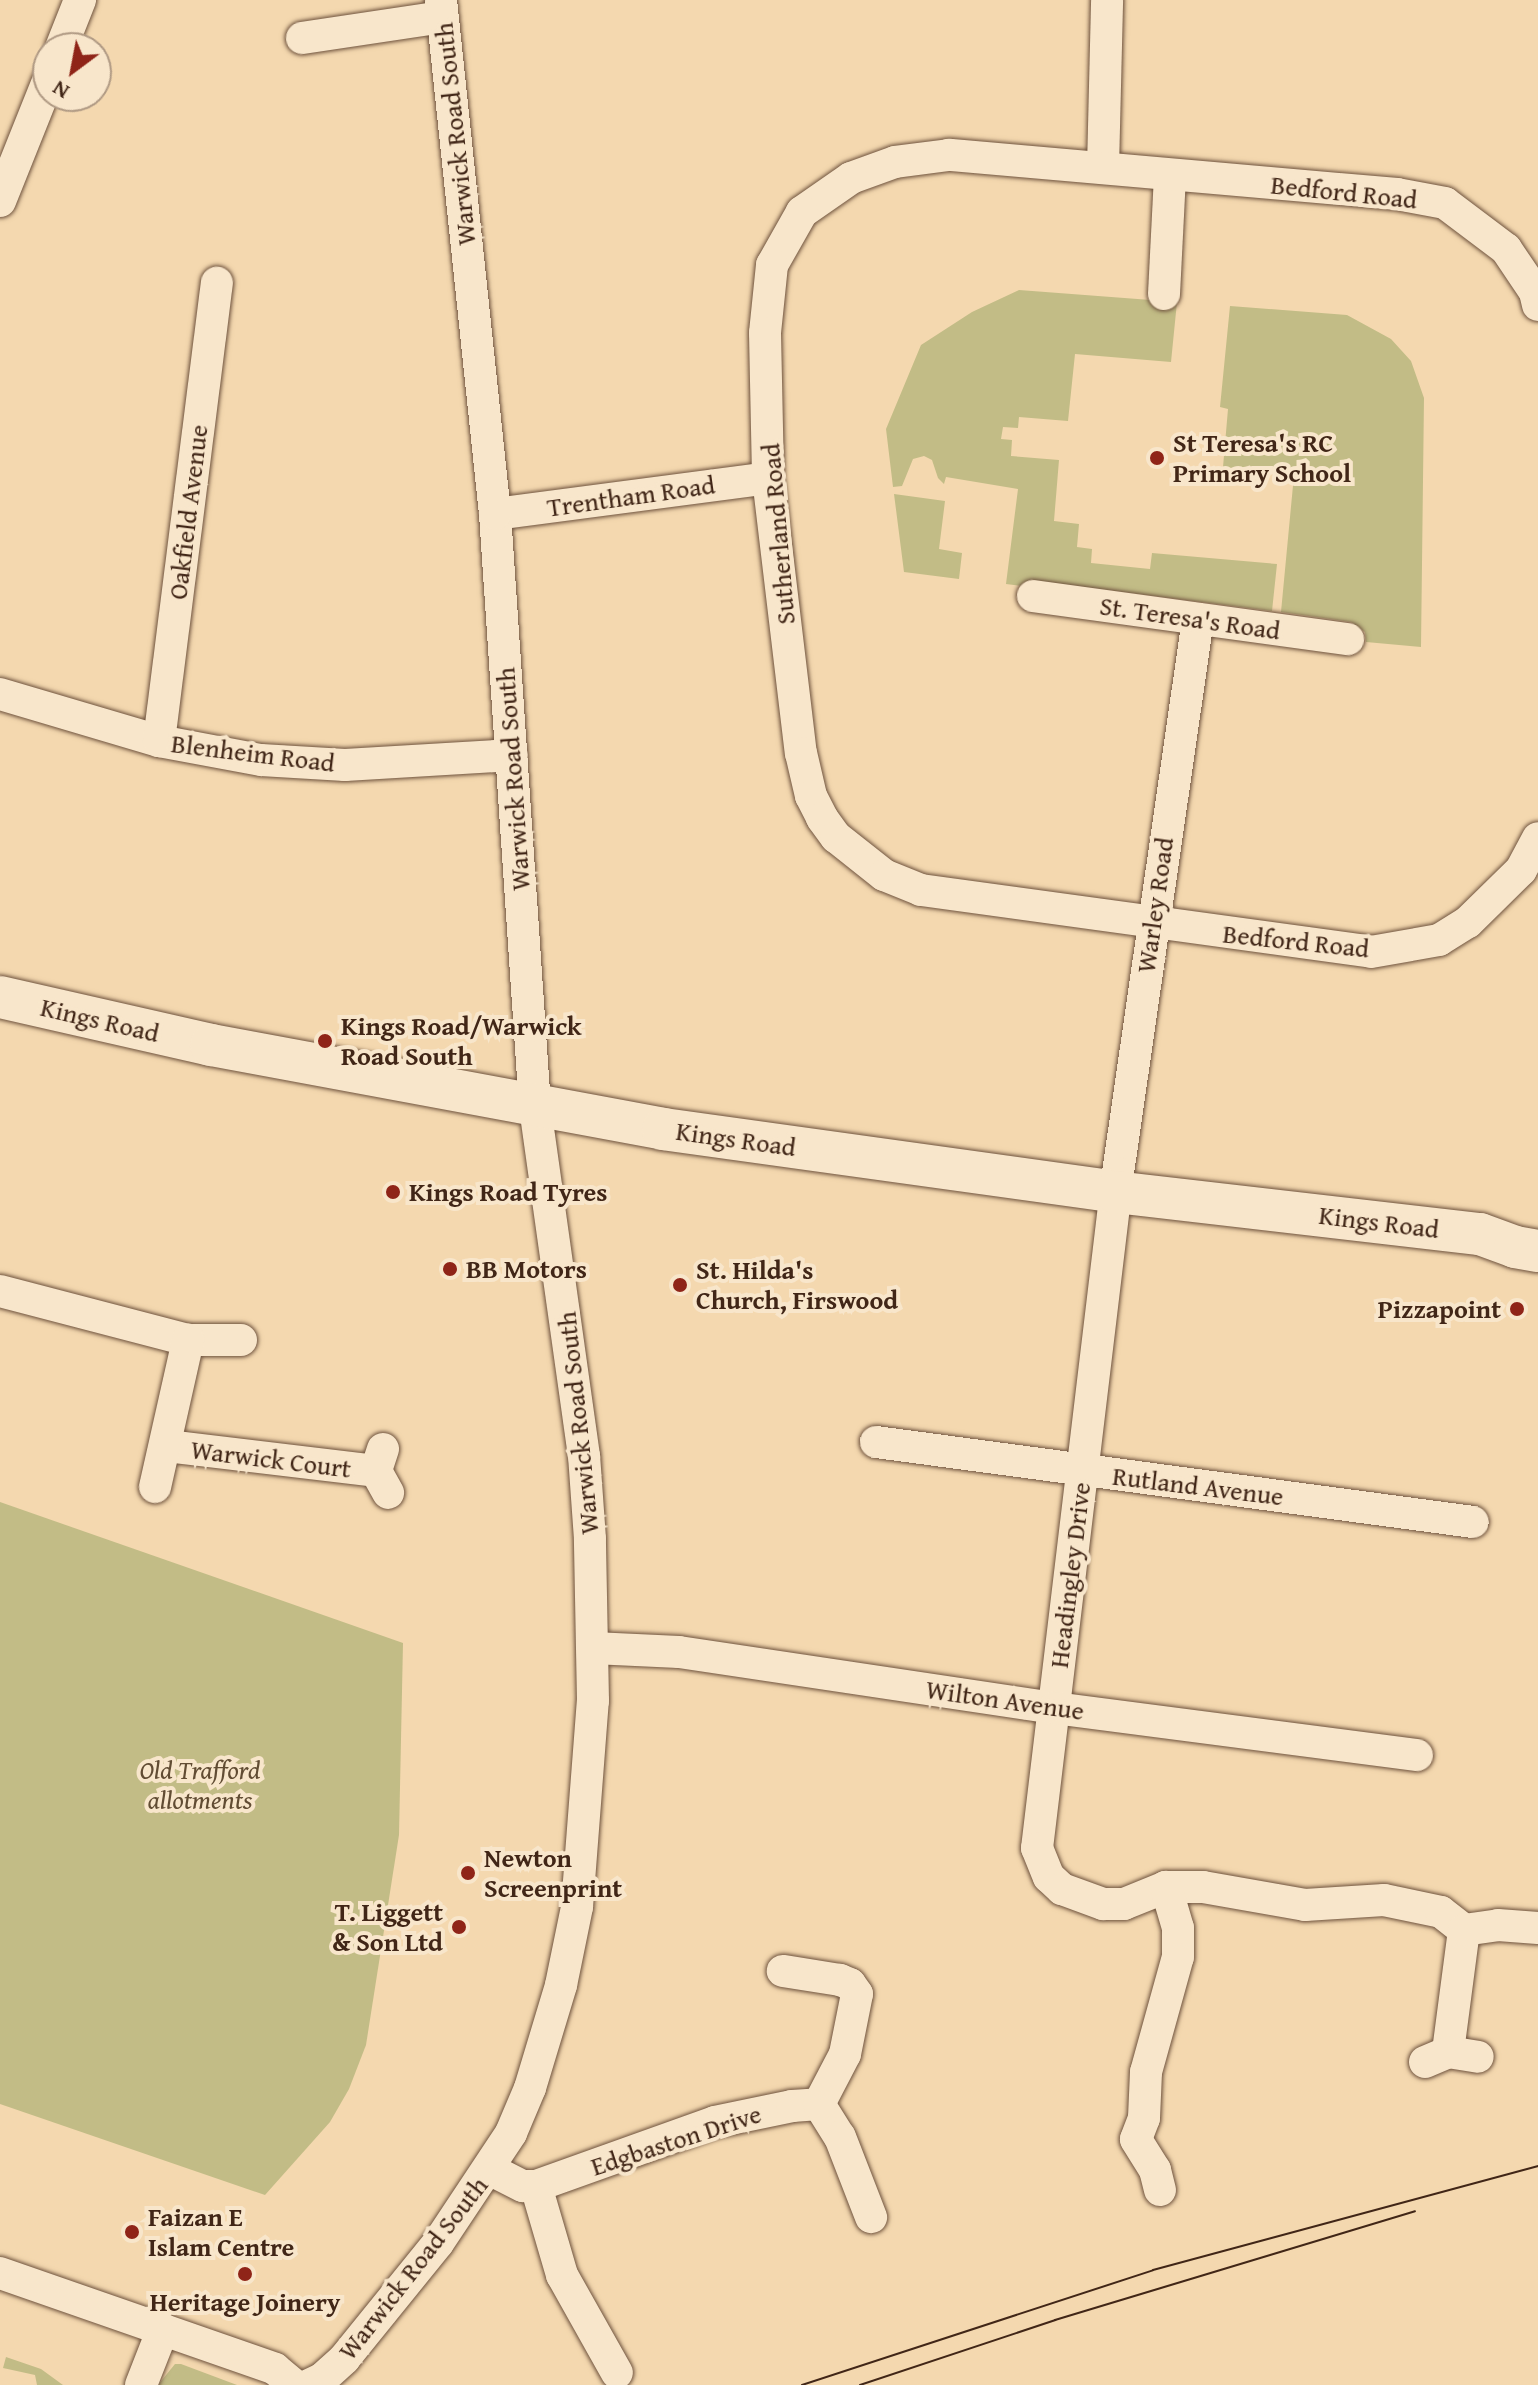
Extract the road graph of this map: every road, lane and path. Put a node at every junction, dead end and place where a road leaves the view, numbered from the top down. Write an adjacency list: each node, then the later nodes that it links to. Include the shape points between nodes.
1 (80, 0): 4 (street)
2 (1107, 0): 7 (street)
3 (442, 8): 5 (street); 14 (street, Warwick Road South)
4 (67, 32)
5 (302, 38)
6 (36, 112): 9 (street)
7 (1103, 168): 8 (street, Bedford Road); 13 (street, Sutherland Road, via 949,155 895,162 851,178 802,212 772,265 768,289)
8 (1170, 176): 11 (street); 12 (street, Bedford Road, via 1370,191 1445,203 1506,249)
9 (0, 201)
10 (217, 283): 19 (street, Oakfield Avenue)
11 (1164, 294)
12 (1538, 305)
13 (768, 478): 14 (street, Trentham Road); 22 (street, Sutherland Road, via 801,753 811,796 836,837 884,875 921,890)
14 (495, 514): 20 (street, Warwick Road South)
15 (1033, 596): 16 (street, St. Teresa's Road)
16 (1198, 619): 17 (street, St. Teresa's Road); 22 (street, Warley Road)
17 (1348, 639)
18 (0, 694): 19 (street, Blenheim Road)
19 (159, 741): 20 (street, Blenheim Road, via 261,760 345,765)
20 (512, 755): 24 (street, Warwick Road South)
21 (1538, 838): 22 (street, Bedford Road, via 1521,870 1468,922 1439,940 1406,948 1334,949)
22 (1152, 923): 25 (street, Warley Road)
23 (0, 997): 24 (street, Kings Road, via 195,1042)
24 (535, 1107): 25 (street, Kings Road); 38 (street, Warwick Road South, via 583,1441)
25 (1115, 1192): 27 (street, Kings Road); 35 (street, Headingley Drive)
26 (1538, 1231): 27 (street, Kings Road)
27 (1480, 1234): 28 (street, Kings Road)
28 (1538, 1251)
29 (0, 1291): 30 (street)
30 (188, 1340): 31 (street); 33 (street, Warwick Court)
31 (241, 1340)
32 (876, 1442): 35 (street, Rutland Avenue)
33 (167, 1446): 34 (street, Warwick Court); 36 (street, Warwick Court)
34 (382, 1471)
35 (1083, 1471): 37 (street, Rutland Avenue); 39 (street, Headingley Drive)
36 (155, 1487)
37 (1473, 1522)
38 (593, 1648): 39 (street, Wilton Avenue, via 679,1652); 47 (street, Warwick Road South, via 577,1907 530,2088)
39 (1054, 1708): 40 (street, Wilton Avenue); 41 (street, Headingley Drive, via 1037,1848 1049,1877 1062,1889 1103,1904 1124,1904)
40 (1417, 1755)
41 (1166, 1887): 43 (street, Headingley Drive, via 1203,1887 1305,1905 1384,1900 1441,1912); 49 (street, via 1178,1928 1178,1957 1146,2072 1144,2118 1136,2139)
42 (1538, 1928): 43 (street, via 1498,1925)
43 (1464, 1930): 45 (street)
44 (783, 1971): 46 (street, via 840,1980 857,1994 845,2054)
45 (1450, 2057)
46 (819, 2104): 48 (street, Edgbaston Drive, via 715,2122); 50 (street, via 840,2137)
47 (489, 2169): 48 (street, via 523,2186); 56 (street, Warwick Road South, via 438,2243 344,2359)
48 (536, 2186): 53 (street, via 562,2275)
49 (1160, 2190)
50 (871, 2217)
51 (0, 2273): 52 (street)
52 (163, 2329): 54 (street); 55 (street, via 275,2369)
53 (617, 2373)
54 (141, 2385)
55 (294, 2385)
56 (309, 2385)

